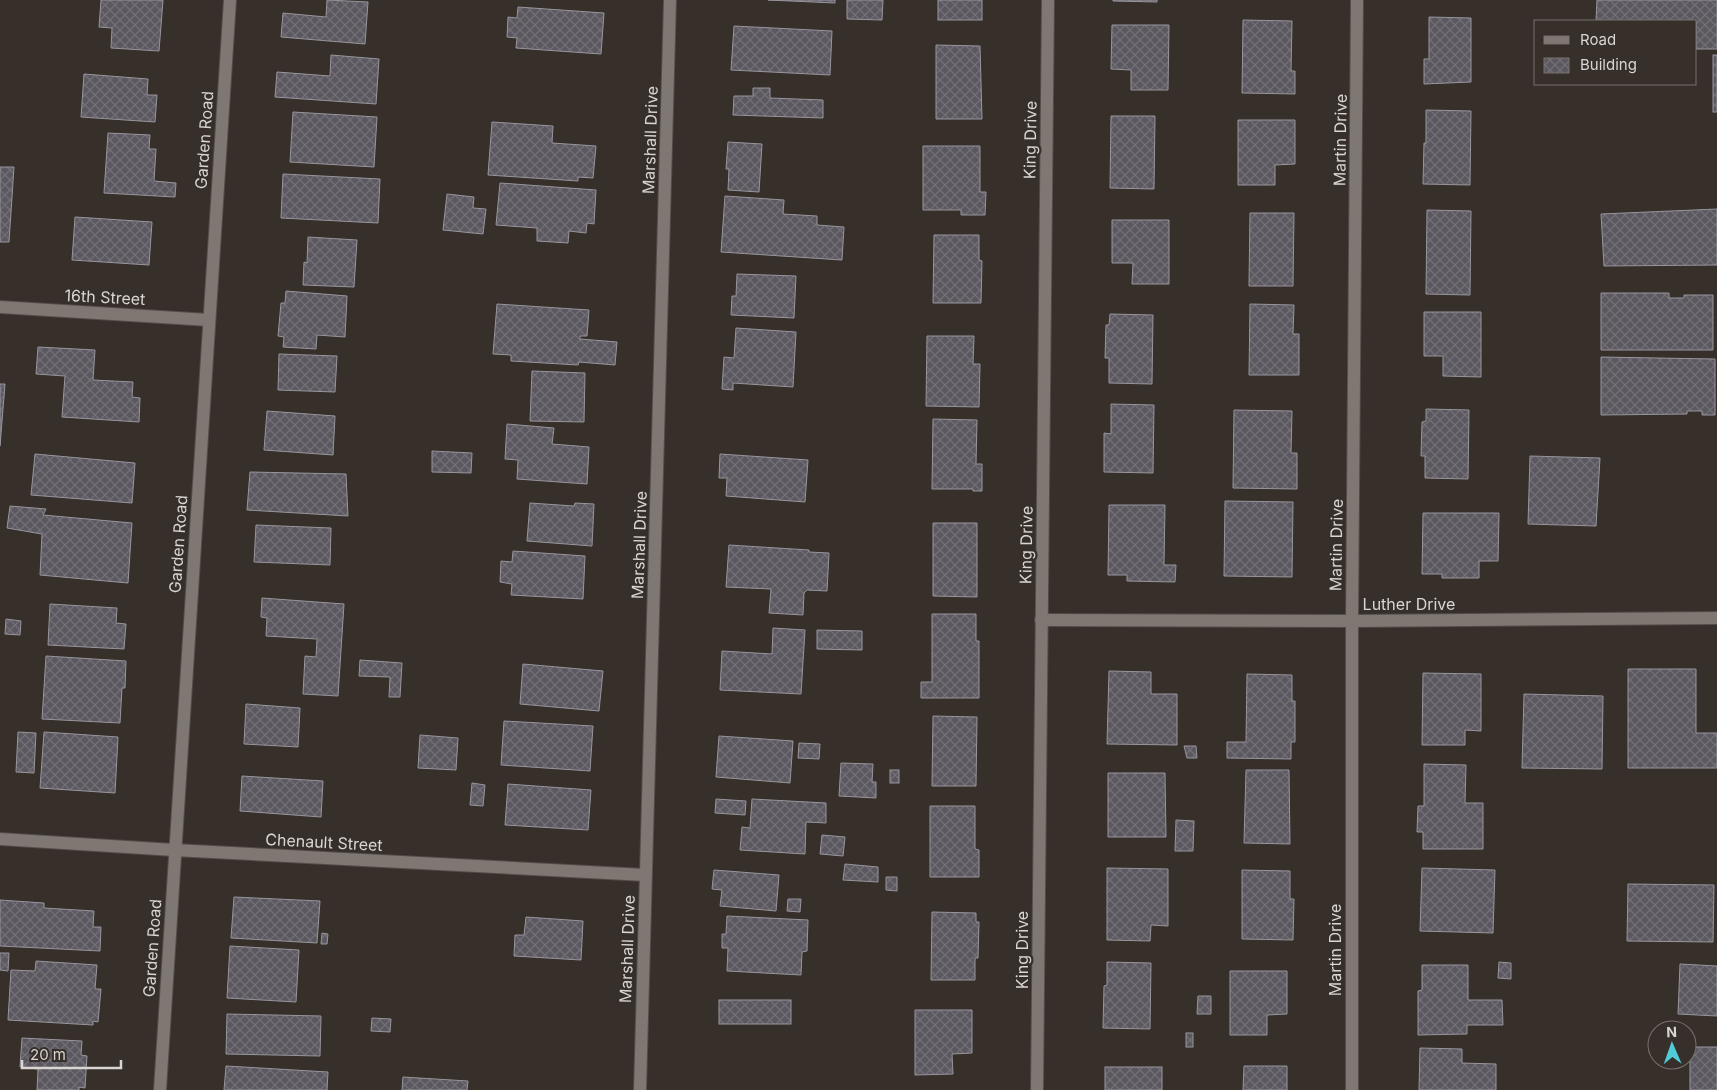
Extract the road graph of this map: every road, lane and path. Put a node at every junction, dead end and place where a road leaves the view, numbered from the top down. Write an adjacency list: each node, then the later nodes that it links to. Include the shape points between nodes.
1 (230, 0): 6 (street, Garden Road)
2 (670, 0): 12 (street, Marshall Drive)
3 (1048, 0): 8 (street, King Drive)
4 (1357, 0): 9 (street, Martin Drive)
5 (0, 307): 6 (street, 16th Street)
6 (209, 320): 11 (street, Garden Road)
7 (1717, 618): 9 (street, Luther Drive)
8 (1041, 620): 9 (street, Luther Drive); 15 (street, King Drive)
9 (1352, 621): 16 (street, Martin Drive)
10 (0, 839): 11 (street, Chenault Street)
11 (174, 850): 12 (street, Chenault Street); 13 (street, Garden Road)
12 (646, 875): 14 (street, Marshall Drive)
13 (160, 1090)
14 (640, 1090)
15 (1038, 1090)
16 (1352, 1090)

